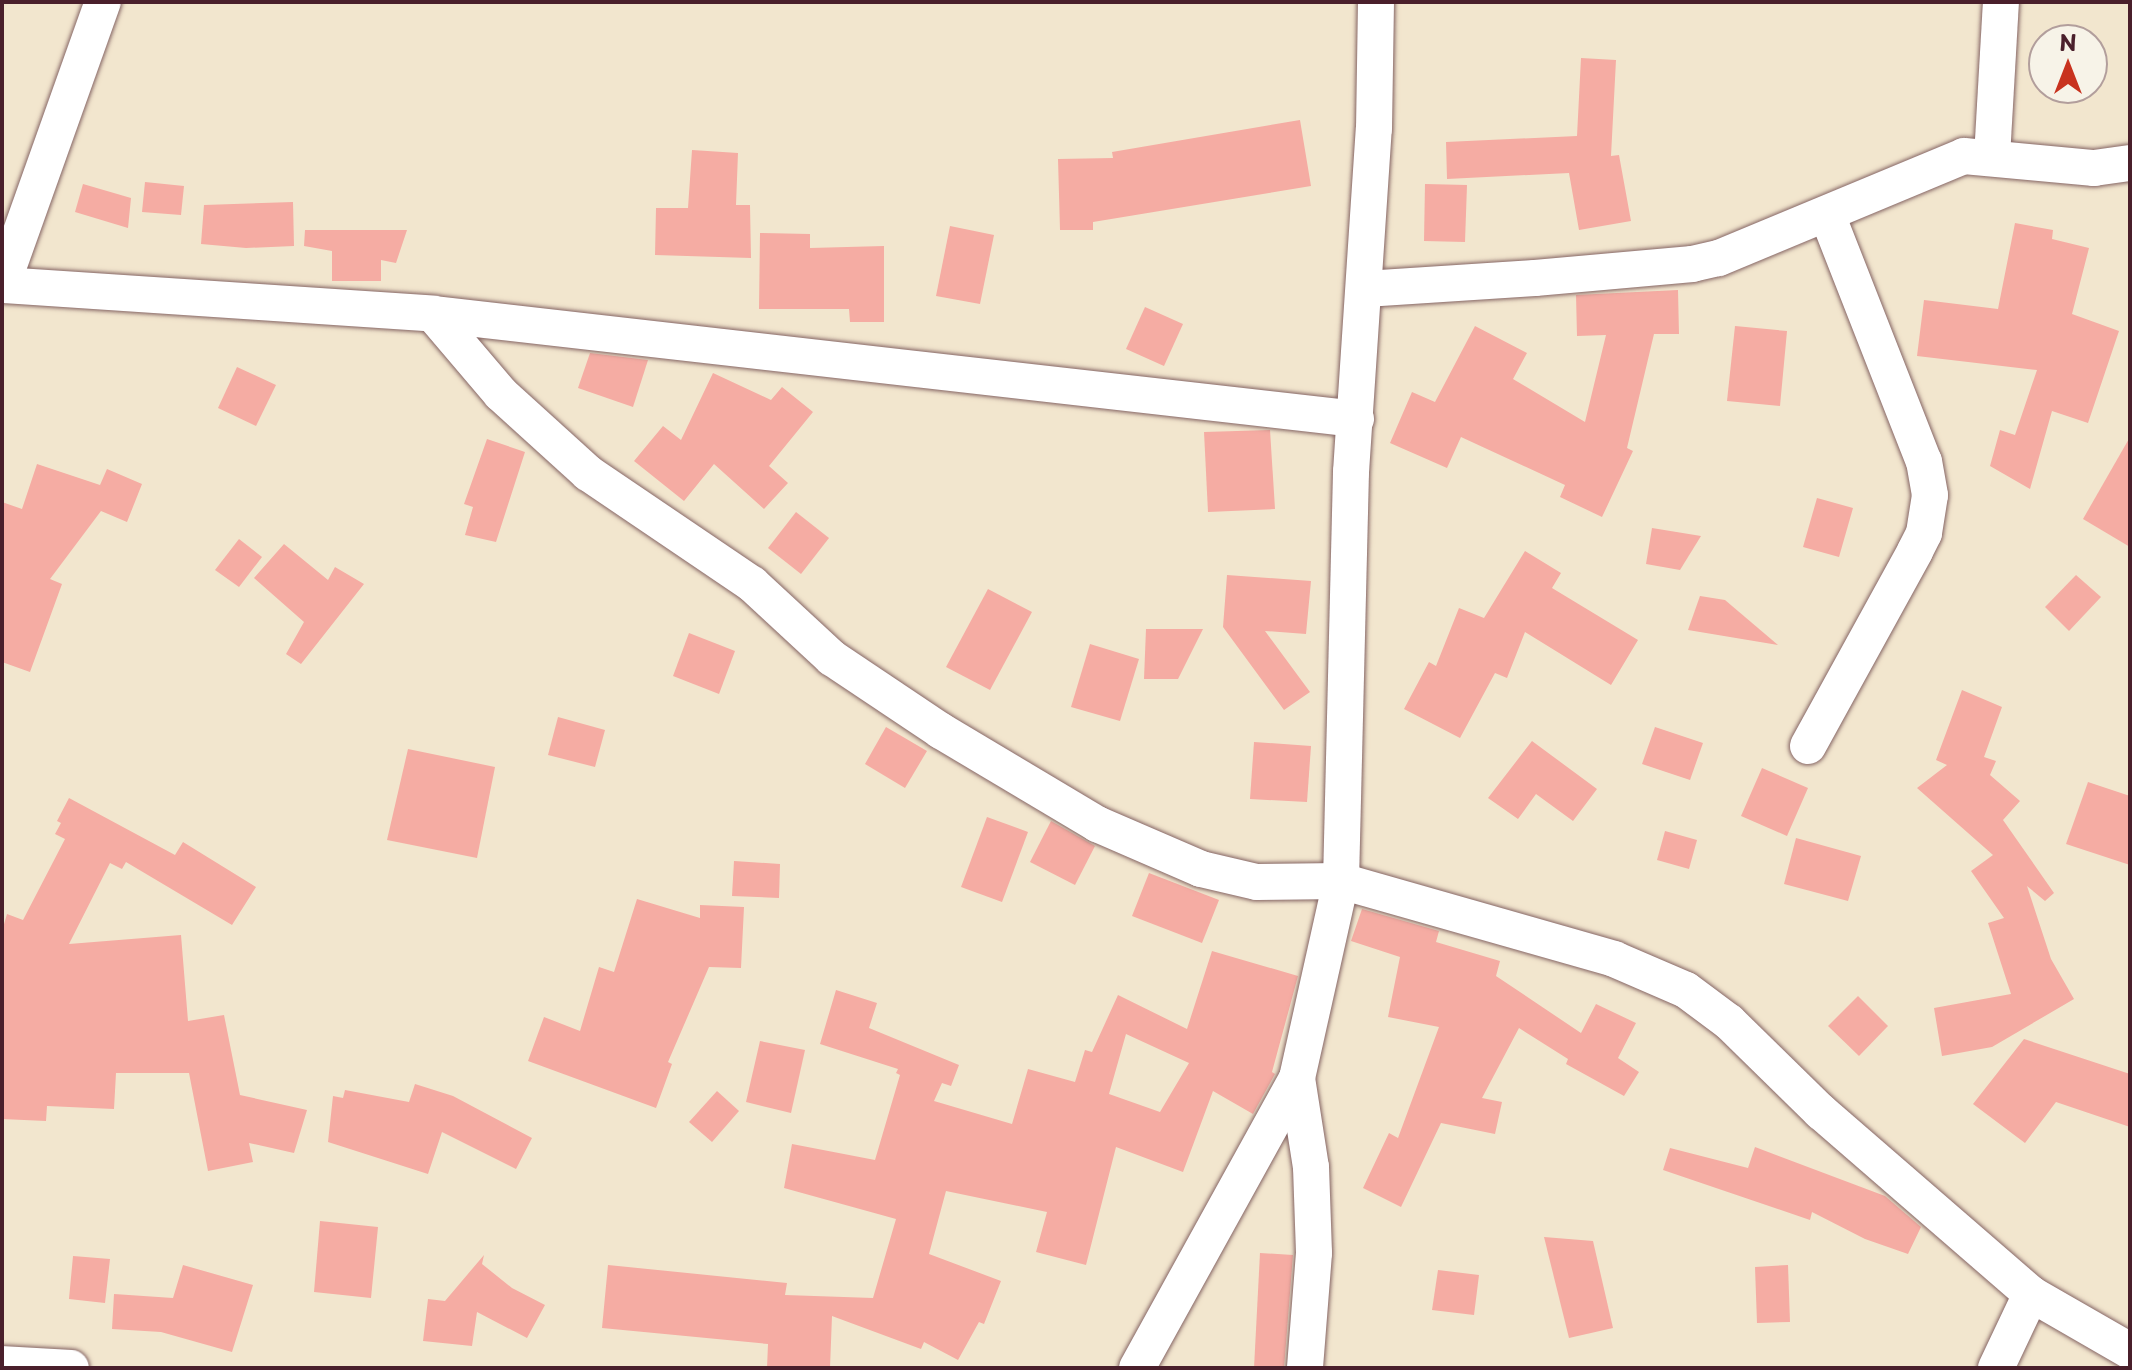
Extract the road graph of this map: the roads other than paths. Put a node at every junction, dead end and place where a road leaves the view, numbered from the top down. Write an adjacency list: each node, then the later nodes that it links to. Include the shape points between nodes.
1 (103, 2): 7 (street)
2 (1376, 2): 8 (street)
3 (2001, 2): 4 (street)
4 (1992, 157): 5 (street, via 2094,168); 6 (street, via 1948,161)
5 (2130, 163)
6 (1827, 215): 8 (street, via 1692,264); 11 (street, via 1924,462 1930,495 1924,533)
7 (2, 285): 9 (street)
8 (1365, 289): 10 (street)
9 (433, 314): 10 (street); 12 (street, via 501,394 567,456 752,584 832,658 941,731 1097,824 1201,869 1257,882)
10 (1356, 419): 12 (street)
11 (1808, 746)
12 (1341, 881): 13 (street); 14 (street, via 1614,959 1686,990 1729,1022 1821,1112)
13 (1297, 1078): 18 (street); 19 (street, via 1311,1167 1314,1253)
14 (2031, 1294): 15 (street); 20 (street)
15 (2130, 1351)
16 (2, 1364): 17 (street)
17 (71, 1368)
18 (1137, 1368)
19 (1305, 1368)
20 (1996, 1368)

